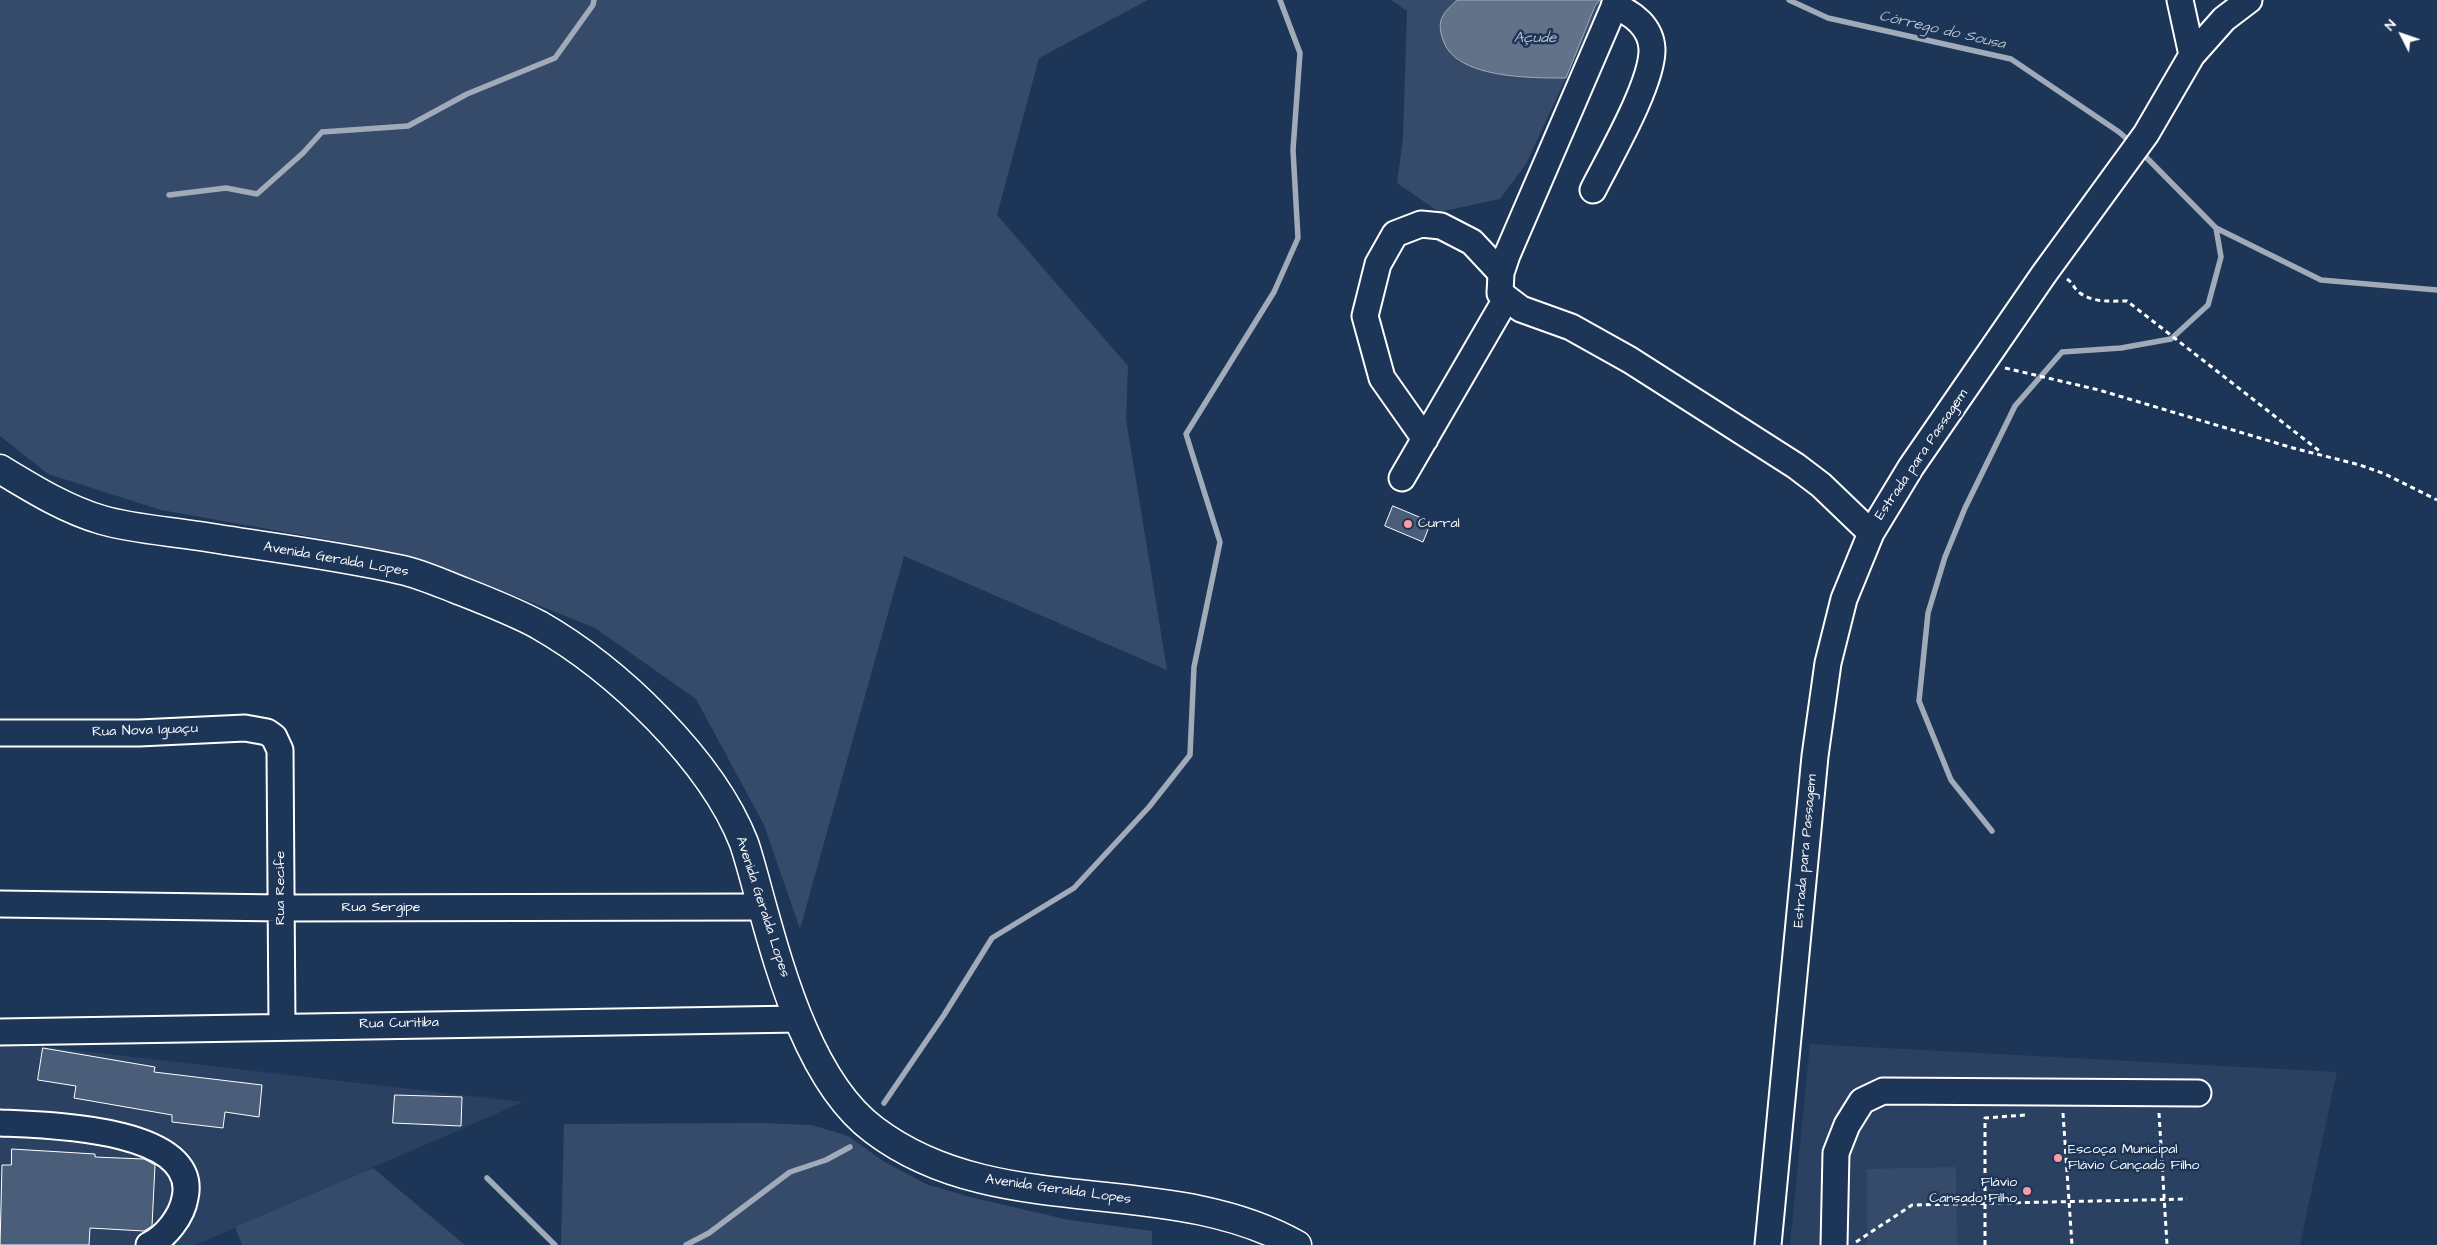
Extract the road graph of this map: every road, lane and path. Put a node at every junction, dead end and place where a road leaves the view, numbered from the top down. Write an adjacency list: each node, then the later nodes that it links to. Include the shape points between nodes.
1 (2180, 0): 4 (street)
2 (2249, 0): 4 (street, Estrada para Passagem, via 2224,19)
3 (1615, 3): 5 (street, via 1629,11 1646,32 1652,48 1650,66); 6 (street)
4 (2192, 55): 7 (street, Estrada para Passagem, via 2146,134)
5 (1593, 190)
6 (1501, 273): 8 (street, via 1500,292); 10 (street, via 1472,242 1441,226 1421,224 1395,234 1378,264 1365,316 1382,378)
7 (2044, 274): 9 (street, Estrada para Passagem); 11 (path, via 2064,277 2079,293 2104,302 2127,300)
8 (1506, 299): 10 (street); 15 (street, via 1521,309 1571,327 1597,341 1700,404 1796,466)
9 (1985, 363): 11 (path, via 2099,390); 15 (street, Estrada para Passagem, via 1911,467)
10 (1425, 439): 13 (street)
11 (2324, 455): 14 (path, via 2385,474)
12 (0, 469): 20 (main road, Avenida Geralda Lopes, via 51,500 106,521 406,570 536,624 574,647 624,688 691,757 730,813 744,846)
13 (1402, 478)
14 (2437, 500)
15 (1871, 533): 33 (street, Estrada para Passagem, via 1844,599 1828,663 1815,756 1787,1053)
16 (0, 733): 17 (street, Rua Nova Iguaçu, via 139,733 245,728 268,732)
17 (280, 750): 19 (street, Rua Recife)
18 (0, 904): 19 (street, Rua Sergipe)
19 (281, 908): 20 (street, Rua Sergipe); 22 (street, Rua Recife)
20 (762, 908): 21 (main road, Avenida Geralda Lopes)
21 (799, 1019): 22 (street, Rua Curitiba); 35 (main road, Avenida Geralda Lopes, via 819,1064 846,1102 872,1129 915,1156 958,1174 1002,1184 1182,1207 1235,1218)
22 (282, 1026): 23 (street, Rua Curitiba)
23 (0, 1032)
24 (2198, 1093): 25 (street)
25 (2062, 1108): 31 (path); 36 (street, via 1883,1091 1862,1101 1847,1125 1836,1153)
26 (2152, 1111): 30 (path, via 2159,1111)
27 (2034, 1115): 32 (path, via 1985,1118)
28 (0, 1123): 34 (street, via 104,1132 142,1141 170,1156 182,1170 187,1190 184,1206 169,1229)
29 (2187, 1199): 30 (path)
30 (2164, 1200): 31 (path); 40 (path)
31 (2069, 1202): 32 (path); 39 (path)
32 (1985, 1204): 37 (path, via 1912,1205); 38 (path)
33 (1765, 1239)
34 (149, 1245)
35 (1297, 1245)
36 (1834, 1245)
37 (1851, 1245)
38 (1985, 1245)
39 (2072, 1245)
40 (2167, 1245)

